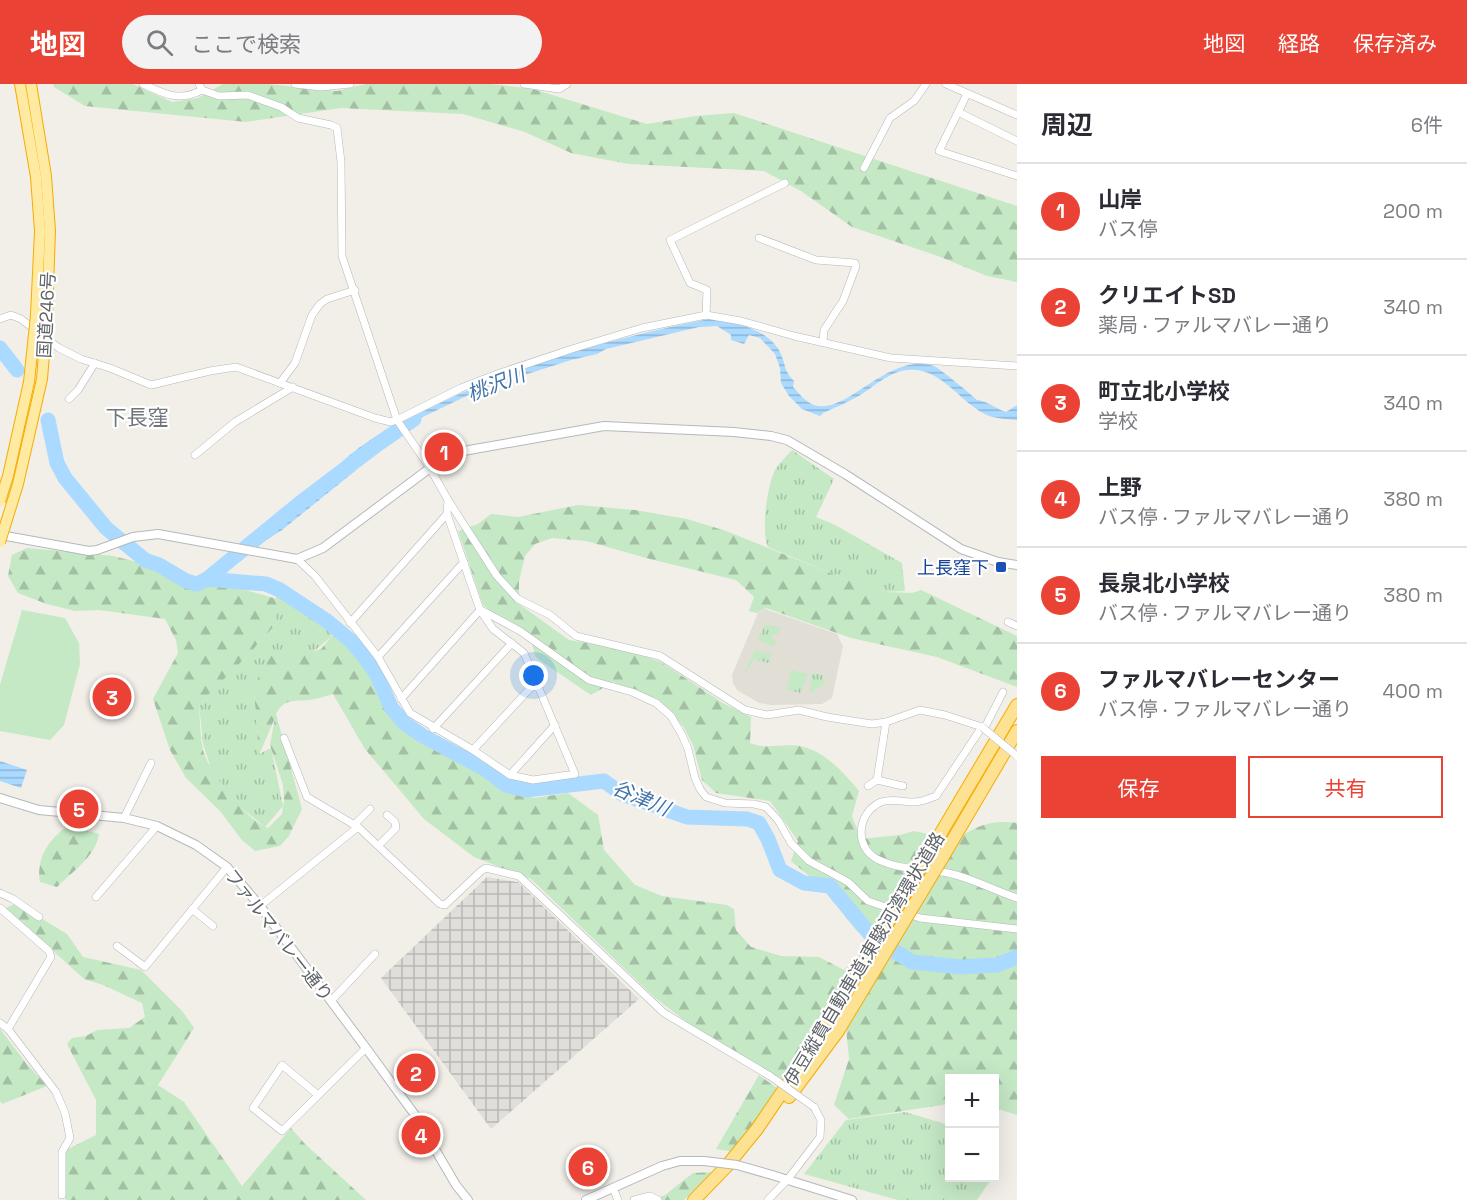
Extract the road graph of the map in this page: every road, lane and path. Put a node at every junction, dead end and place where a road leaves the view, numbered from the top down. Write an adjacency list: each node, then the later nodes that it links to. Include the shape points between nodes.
1 (20, 84): 21 (highway, 国道246号, via 36,177)
2 (31, 84): 21 (highway, 国道246号, via 46,176 50,231)
3 (142, 84): 10 (street, via 167,96 181,97)
4 (295, 84): 5 (street)
5 (350, 84)
6 (524, 84): 7 (street, via 559,89)
7 (567, 84)
8 (926, 84): 15 (street, via 914,101 890,118)
9 (946, 84): 11 (street)
10 (200, 87): 19 (street, via 219,96 248,95 298,118 337,128 342,256)
11 (968, 94): 12 (street); 13 (street)
12 (958, 112): 14 (street); 16 (street, via 939,151)
13 (1017, 115)
14 (1017, 141)
15 (864, 168)
16 (1017, 176)
17 (785, 183): 20 (street, via 670,240 690,283 707,290)
18 (759, 238): 23 (street, via 816,260 855,263 843,301 824,330)
19 (355, 290): 26 (street, via 320,304 312,315 295,363); 29 (street)
20 (706, 315): 23 (street); 29 (street, via 642,328 497,374)
21 (41, 316): 33 (highway, 国道246号, bridge); 36 (highway, 国道246号, bridge, via 42,379)
22 (0, 319): 24 (street, via 11,315 59,348)
23 (823, 342): 25 (street, via 891,358)
24 (95, 363): 26 (street, via 151,385 210,370 236,368); 28 (street)
25 (1017, 366)
26 (280, 383): 27 (street)
27 (292, 387): 29 (street, via 375,418); 30 (street, via 235,422)
28 (69, 399)
29 (397, 420): 31 (street)
30 (195, 455)
31 (430, 468): 32 (street); 37 (street, via 323,548); 39 (street, via 451,455 469,450 603,426 771,436 804,448 962,549)
32 (448, 500): 34 (street); 50 (street, via 497,576 518,599 550,615 576,636 660,656 745,710 766,715 799,710 872,724)
33 (0, 501)
34 (447, 514): 38 (street); 42 (street)
35 (0, 536): 37 (street, via 98,550 133,537 158,534)
36 (0, 542)
37 (297, 559): 42 (street, via 315,576)
38 (464, 562): 40 (street); 45 (street)
39 (1017, 565)
40 (480, 610): 44 (street, via 493,629); 48 (street); 79 (street, via 520,631 589,680 656,703 672,716 706,797 766,807 809,861 848,882 868,901 920,918)
41 (1008, 622): 43 (street)
42 (350, 623): 45 (street)
43 (1017, 626)
44 (512, 643): 46 (street, via 524,653); 53 (street)
45 (378, 657): 48 (street)
46 (536, 682): 51 (street); 56 (street)
47 (1003, 692): 52 (street)
48 (402, 699): 53 (street, via 410,713)
49 (1017, 705): 84 (highway, 伊豆縦貫自動車道;東駿河湾環状道路, bridge)
50 (886, 722): 52 (street, via 920,710); 60 (street)
51 (555, 725): 59 (street); 59 (street, via 575,774 532,780)
52 (983, 728): 57 (street, bridge); 73 (street, via 936,796 924,801 881,802 864,818 862,842 878,860 948,873)
53 (434, 729): 56 (street)
54 (1017, 731): 84 (highway, 伊豆縦貫自動車道;東駿河湾環状道路, bridge, via 941,860)
55 (284, 738): 68 (street, via 307,797)
56 (473, 750): 59 (street)
57 (1017, 756)
58 (152, 763): 66 (street)
59 (510, 775)
60 (877, 780): 61 (street); 62 (street)
61 (868, 786)
62 (903, 786)
63 (0, 798): 66 (street, ファルマバレー通り, via 53,812)
64 (370, 809): 68 (street)
65 (387, 814): 69 (street, via 396,828)
66 (124, 818): 67 (street, ファルマバレー通り)
67 (157, 826): 70 (street, ファルマバレー通り, via 196,845); 72 (street)
68 (356, 826): 69 (street); 74 (street)
69 (379, 845): 88 (street, bridge, via 440,904 445,905 486,868 519,876 664,1013 814,1107 821,1120 820,1137)
70 (227, 867): 74 (street, ファルマバレー通り); 76 (street)
71 (0, 893): 77 (street)
72 (96, 897)
73 (1017, 898)
74 (260, 906): 82 (street, ファルマバレー通り)
75 (0, 908): 85 (street, via 51,957)
76 (192, 909): 78 (street); 80 (street, via 145,967)
77 (39, 917)
78 (213, 926)
79 (1017, 929)
80 (117, 946)
81 (375, 954): 82 (street)
82 (331, 1002): 86 (street, ファルマバレー通り)
83 (0, 1023): 85 (street)
84 (832, 1028): 96 (highway, 伊豆縦貫自動車道;東駿河湾環状道路, via 758,1129); 97 (highway, 伊豆縦貫自動車道;東駿河湾環状道路, via 761,1133)
85 (8, 1029): 90 (street, via 56,1092 64,1113 70,1138 62,1152)
86 (366, 1048): 87 (street); 91 (street, ファルマバレー通り, via 415,1115)
87 (318, 1095): 87 (street, via 282,1131 253,1108 282,1065)
88 (788, 1179): 89 (street, bridge, via 737,1165 680,1161); 98 (street); 99 (street)
89 (613, 1188): 92 (street); 93 (street)
90 (62, 1195)
91 (468, 1200)
92 (586, 1200)
93 (618, 1200)
94 (634, 1200): 95 (street, via 650,1196)
95 (658, 1200)
96 (694, 1200)
97 (699, 1200)
98 (768, 1200)
99 (852, 1200)

